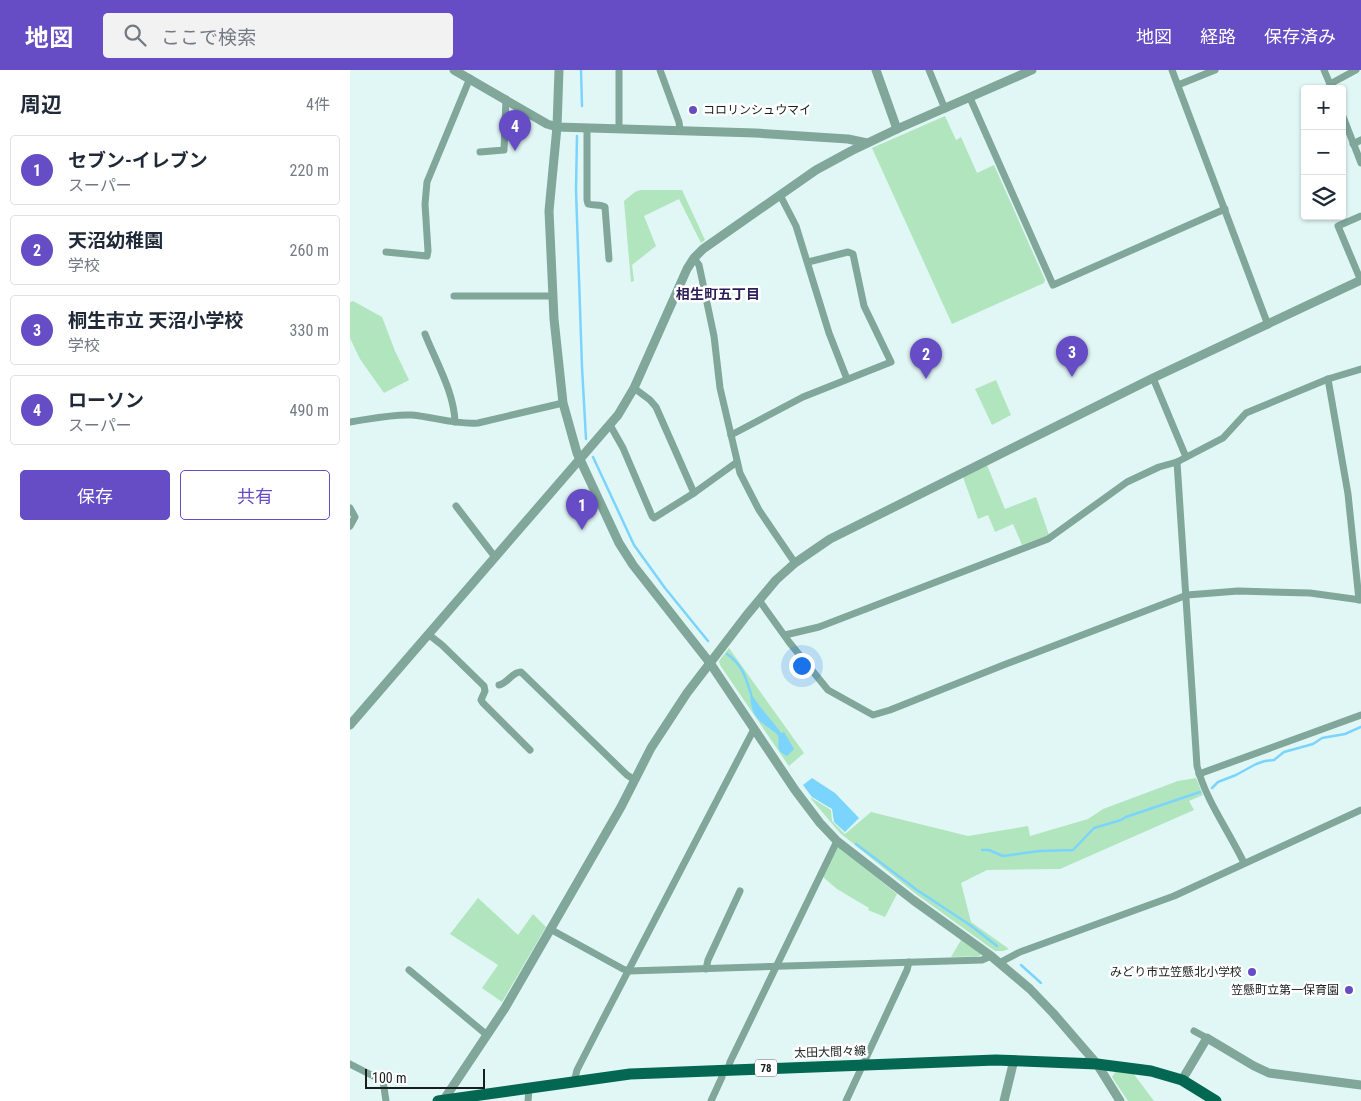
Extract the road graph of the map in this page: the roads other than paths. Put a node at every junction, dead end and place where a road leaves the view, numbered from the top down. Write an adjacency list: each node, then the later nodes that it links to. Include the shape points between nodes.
1 (454, 70): 12 (street)
2 (559, 70): 20 (street)
3 (619, 70): 22 (street)
4 (660, 70): 24 (street)
5 (876, 70): 23 (street)
6 (929, 70): 18 (street)
7 (1032, 70): 16 (street)
8 (1172, 70): 13 (street)
9 (1215, 70): 13 (street)
10 (1324, 70): 14 (street)
11 (1356, 70): 15 (street)
12 (470, 78): 17 (street); 33 (street, via 427,182 427,256)
13 (1178, 85): 31 (street)
14 (1331, 85)
15 (1333, 85)
16 (970, 98): 18 (street); 31 (street, via 1053,285)
17 (506, 99): 20 (street); 28 (street, via 504,150)
18 (944, 109): 23 (street)
19 (1346, 125): 27 (street)
20 (556, 127): 21 (street); 39 (street, via 549,211)
21 (587, 128): 22 (street); 35 (street, via 587,200 588,204 605,207)
22 (619, 129): 24 (street)
23 (897, 129): 26 (street)
24 (680, 130): 26 (street, via 848,139)
25 (1361, 140): 27 (street)
26 (868, 143): 30 (street, via 816,170)
27 (1353, 144): 29 (street)
28 (480, 152)
29 (1361, 163)
30 (780, 194): 34 (street); 36 (street, via 796,226)
31 (1225, 209): 40 (street)
32 (1361, 216): 37 (street, via 1338,226)
33 (386, 252)
34 (694, 258): 46 (street); 51 (street, via 699,265 714,336 720,388)
35 (609, 259)
36 (808, 262): 44 (street, via 829,333); 44 (street, via 852,253 864,306 891,362)
37 (1361, 280): 40 (street)
38 (454, 296): 39 (street)
39 (553, 296): 47 (street)
40 (1268, 325): 43 (street)
41 (425, 334): 49 (street, via 447,387)
42 (1361, 369): 45 (street)
43 (1153, 378): 52 (street); 61 (street, via 830,539)
44 (847, 379): 51 (street, via 803,397)
45 (1328, 379): 52 (street, via 1246,413 1223,438); 64 (street, via 1348,494)
46 (634, 388): 50 (street); 56 (street, via 656,407)
47 (563, 403): 49 (street, via 472,424); 53 (street)
48 (350, 422): 49 (street, via 399,415)
49 (455, 422)
50 (610, 425): 53 (street); 56 (street, via 654,518)
51 (731, 434): 54 (street)
52 (1186, 457): 55 (street)
53 (580, 459): 60 (street); 67 (street, via 626,554)
54 (737, 462): 56 (street); 61 (street, via 749,493)
55 (1177, 462): 62 (street); 66 (street, via 1128,482 1048,539 819,627)
56 (694, 493)
57 (456, 506): 60 (street)
58 (350, 508): 59 (street, via 355,517)
59 (350, 526)
60 (495, 557): 65 (street)
61 (795, 563): 63 (street)
62 (1187, 595): 64 (street, via 1238,591 1310,593); 66 (street, via 873,715 828,690); 73 (street)
63 (759, 600): 66 (street); 67 (street)
64 (1360, 600)
65 (428, 634): 70 (street); 72 (street, via 484,686 483,704)
66 (785, 635)
67 (710, 663): 71 (street); 74 (street, via 667,722)
68 (499, 685): 74 (street, via 521,672)
69 (1361, 715): 73 (street)
70 (350, 725)
71 (754, 729): 76 (street, via 795,790); 86 (street)
72 (530, 750)
73 (1199, 774): 77 (street)
74 (635, 780): 79 (street)
75 (1361, 810): 77 (street)
76 (837, 841): 80 (street); 83 (street)
77 (1244, 863): 82 (street, via 1164,900 1020,952)
78 (740, 891): 84 (street)
79 (550, 929): 86 (street); 88 (street)
80 (991, 956): 81 (street, via 982,960); 82 (street)
81 (909, 962): 83 (street); 93 (street)
82 (999, 963): 92 (street, via 1041,1000)
83 (776, 967): 84 (street); 94 (street)
84 (706, 969): 86 (street)
85 (410, 970): 88 (street)
86 (629, 971): 96 (street)
87 (1194, 1030): 89 (street)
88 (486, 1035): 101 (street)
89 (1208, 1038): 95 (street); 97 (street, via 1269,1073)
90 (1014, 1060): 92 (main road, 太田大間々線 / 78); 93 (main road, 太田大間々線 / 78); 104 (street)
91 (350, 1064): 99 (street, via 383,1081)
92 (1097, 1064): 95 (main road, 太田大間々線 / 78, via 1152,1071); 105 (street)
93 (863, 1065): 94 (main road, 太田大間々線 / 78); 103 (street)
94 (726, 1069): 96 (main road, 太田大間々線 / 78, via 630,1074); 102 (street)
95 (1182, 1080): 106 (main road, 太田大間々線 / 78)
96 (574, 1082): 98 (main road, 太田大間々線 / 78)
97 (1361, 1085)
98 (529, 1095): 101 (main road, 太田大間々線 / 78)
99 (386, 1101)
100 (438, 1101): 101 (main road, 太田大間々線 / 78)
101 (443, 1101)
102 (710, 1101)
103 (846, 1101)
104 (1004, 1101)
105 (1120, 1101)
106 (1216, 1101)

